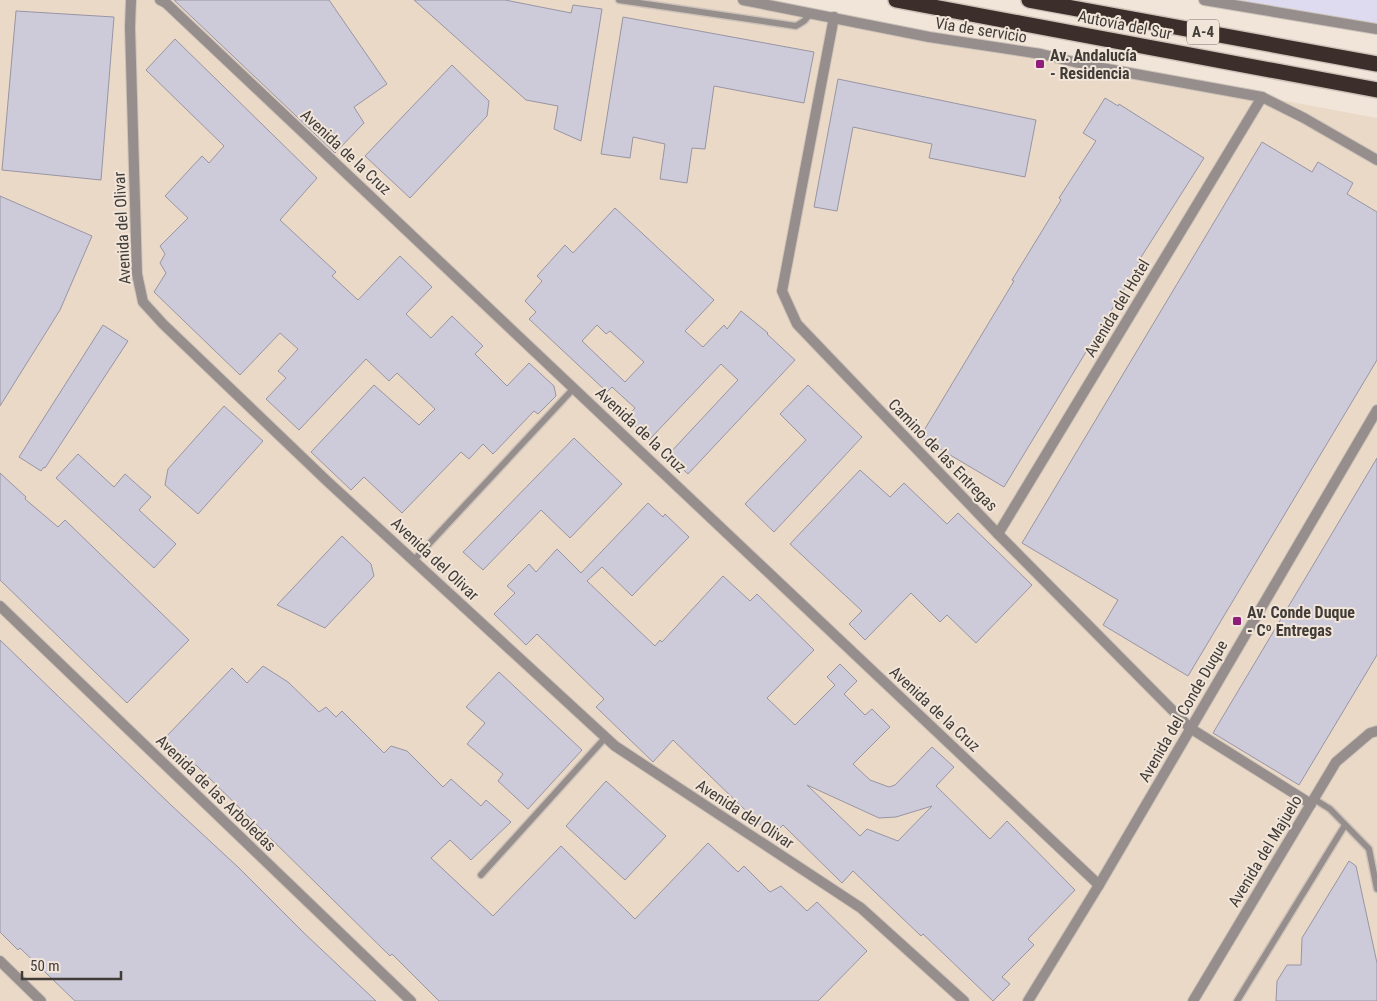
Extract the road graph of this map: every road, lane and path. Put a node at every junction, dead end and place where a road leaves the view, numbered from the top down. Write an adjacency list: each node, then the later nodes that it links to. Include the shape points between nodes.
1 (131, 0): 18 (street, Avenida del Olivar, via 137,274 142,302 327,481)
2 (160, 0): 15 (street, Avenida de la Cruz)
3 (619, 0): 8 (lane, via 796,26)
4 (744, 0): 8 (street, Vía de servicio)
5 (896, 0): 12 (highway, Autovía del Sur / A-4)
6 (1028, 0): 11 (highway, Autovía del Sur / A-4)
7 (1204, 0): 10 (street)
8 (811, 13): 9 (street, Vía de servicio)
9 (834, 18): 13 (street, Vía de servicio); 17 (street, Camino de las Entregas, via 782,291 796,324)
10 (1377, 29)
11 (1377, 64)
12 (1377, 90)
13 (1262, 97): 14 (street, Vía de servicio); 17 (street, Avenida del Hotel)
14 (1377, 160)
15 (574, 388): 18 (lane); 26 (street, Avenida de la Cruz)
16 (1377, 410): 20 (street, Avenida del Conde Duque)
17 (998, 534): 20 (street, Camino de las Entregas)
18 (414, 560): 22 (street, Avenida del Olivar)
19 (0, 606): 30 (street, Avenida de las Arboledas)
20 (1190, 728): 23 (street, Camino de las Entregas); 26 (street, Avenida del Conde Duque)
21 (1377, 731): 23 (street, Avenida del Majuelo, via 1370,732 1336,762)
22 (605, 738): 25 (lane); 31 (street, Avenida del Olivar, via 861,908)
23 (1312, 801): 24 (lane, via 1330,809); 33 (street, Avenida del Majuelo)
24 (1345, 825): 27 (lane, via 1369,849); 34 (lane)
25 (481, 875)
26 (1099, 885): 32 (street, Avenida del Conde Duque)
27 (1377, 889)
28 (0, 961): 29 (street)
29 (41, 1001)
30 (411, 1001)
31 (964, 1001)
32 (1028, 1001)
33 (1193, 1001)
34 (1237, 1001)

